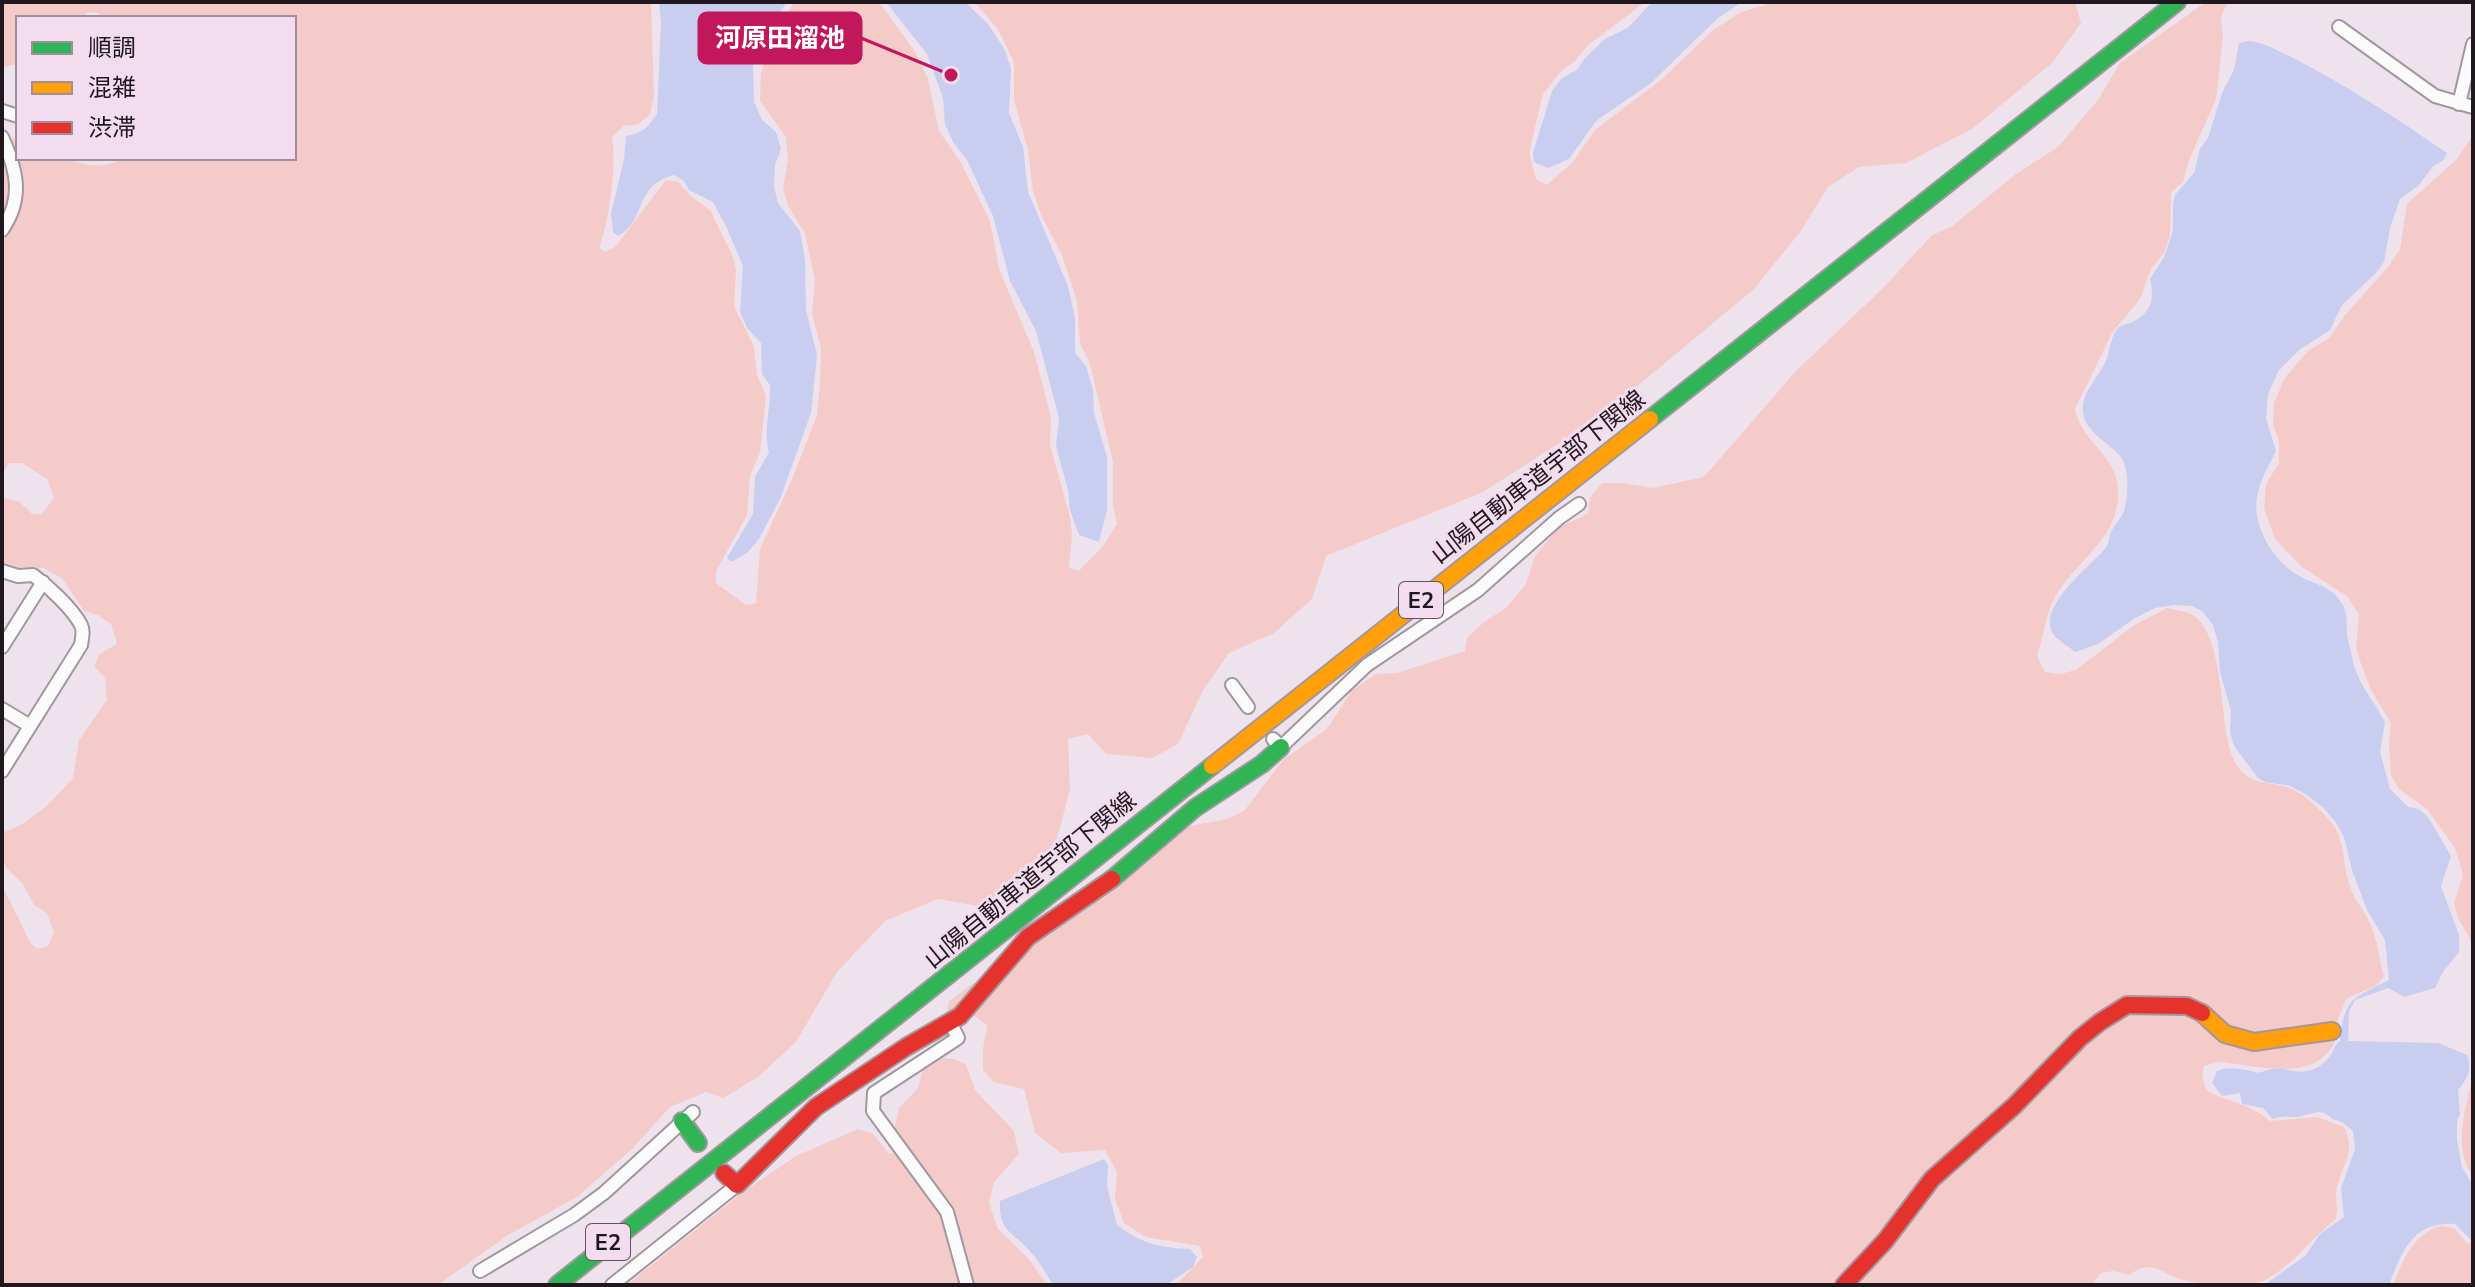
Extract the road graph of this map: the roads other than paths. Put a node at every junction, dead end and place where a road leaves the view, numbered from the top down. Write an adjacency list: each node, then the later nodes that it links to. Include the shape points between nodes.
1 (2177, 2): 23 (main road, 山陽自動車道宇部下関線 / E2)
2 (2339, 27): 4 (street, via 2435,96)
3 (2473, 44): 4 (street)
4 (2459, 104): 5 (street)
5 (2473, 107)
6 (2, 137): 7 (street, via 17,192)
7 (2, 230)
8 (1579, 504): 16 (street, via 1478,590 1367,665)
9 (2, 571): 10 (street, via 33,575)
10 (43, 582): 11 (street); 15 (street, via 83,633 81,645)
11 (2, 647)
12 (1232, 685): 13 (street)
13 (1248, 707)
14 (2, 709): 15 (street)
15 (30, 726): 17 (street)
16 (1277, 743): 18 (main road, via 1262,764 1195,808 1121,873 1028,937)
17 (2, 771)
18 (950, 1022): 22 (main road, via 816,1107); 28 (street, via 958,1038 874,1093 873,1111 947,1212)
19 (2332, 1031): 29 (main road, via 2254,1042 2225,1034 2206,1015 2187,1006 2127,1005 2080,1038 2014,1106 1950,1161)
20 (688, 1117): 21 (main road); 24 (street, via 604,1193)
21 (698, 1143)
22 (730, 1179): 27 (street)
23 (666, 1199): 25 (main road, 山陽自動車道宇部下関線 / E2); 26 (main road, 山陽自動車道宇部下関線 / E2)
24 (480, 1271)
25 (550, 1285)
26 (557, 1285)
27 (612, 1285)
28 (967, 1285)
29 (1844, 1285)

